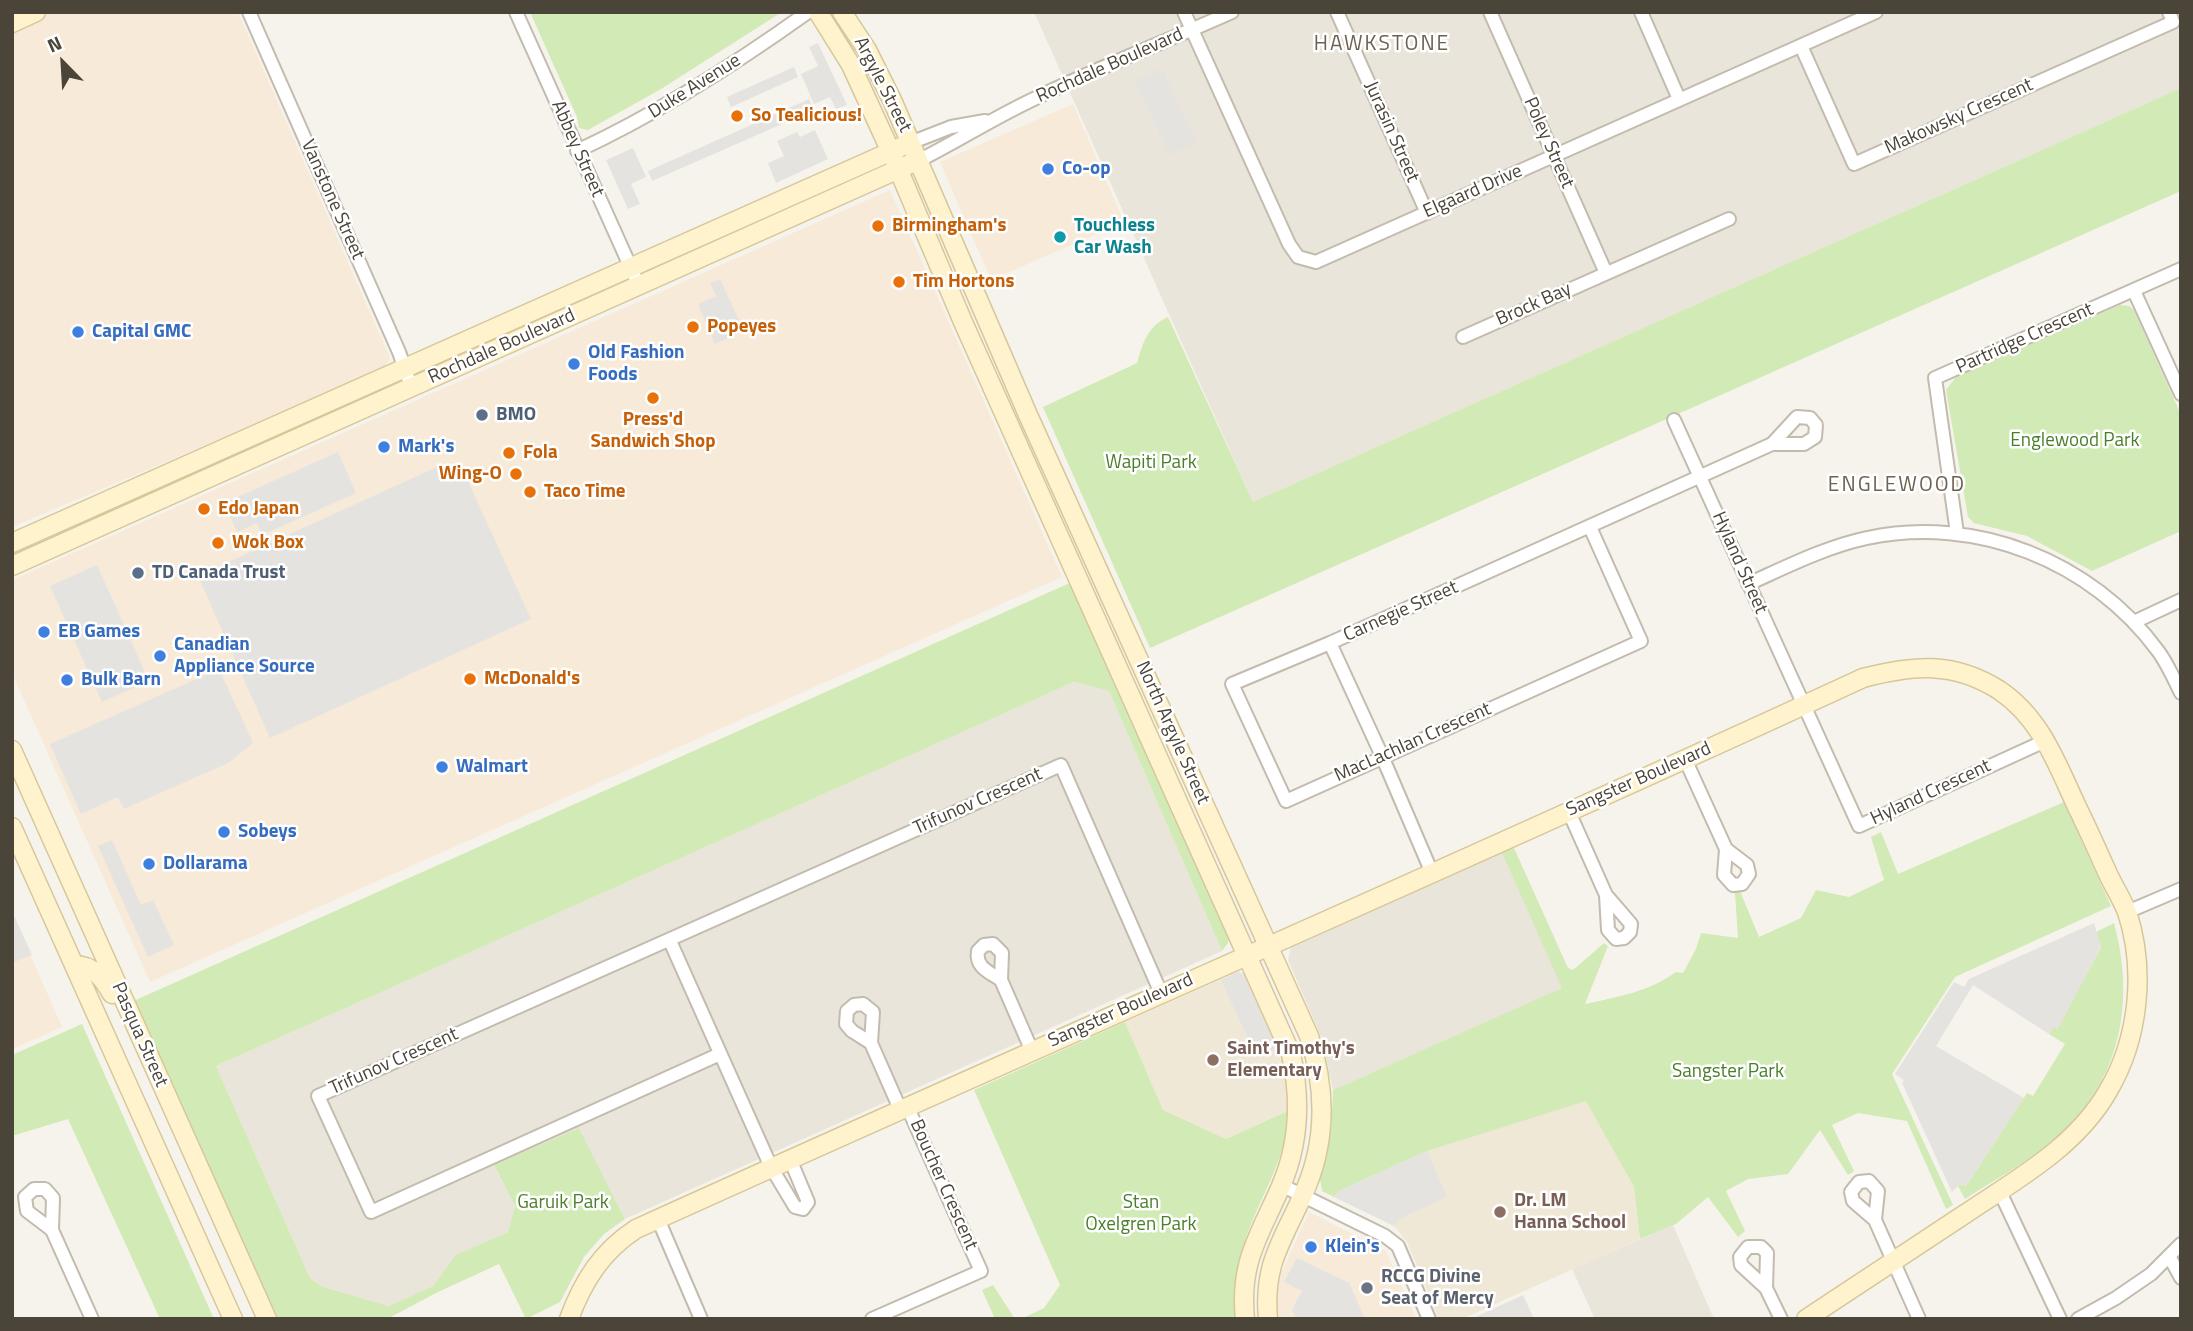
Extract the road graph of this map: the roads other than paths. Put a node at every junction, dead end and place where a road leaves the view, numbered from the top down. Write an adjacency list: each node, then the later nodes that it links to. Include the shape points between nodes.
1 (36, 12): 14 (street)
2 (249, 12): 33 (street, Vanstone Street)
3 (516, 12): 20 (street, Abbey Street)
4 (807, 12): 20 (street, Duke Avenue, via 650,115)
5 (818, 12): 21 (street, Argyle Street, via 851,65)
6 (842, 12): 19 (street, Argyle Street, via 874,62)
7 (1184, 12): 15 (street, Elgaard Drive)
8 (1232, 12): 15 (street, Rochdale Boulevard)
9 (1337, 12): 25 (street, Jurasin Street)
10 (1490, 12): 22 (street, Poley Street)
11 (1641, 12): 17 (street)
12 (1877, 12): 16 (street, Elgaard Drive)
13 (2169, 12): 16 (street, Makowsky Crescent, via 2173,22 1854,164)
14 (12, 23)
15 (1192, 30): 18 (street, Rochdale Boulevard); 25 (street, Elgaard Drive, via 1298,257 1316,262)
16 (1801, 46): 17 (street, Elgaard Drive)
17 (1679, 99): 22 (street, Elgaard Drive)
18 (988, 121): 19 (street, Rochdale Boulevard, via 951,127); 23 (street, Rochdale Boulevard, via 960,141)
19 (910, 143): 21 (street, Rochdale Boulevard); 23 (street, Argyle Street)
20 (577, 151): 27 (street, Abbey Street)
21 (891, 152): 24 (street, Argyle Street); 27 (street, Rochdale Boulevard)
22 (1554, 156): 25 (street, Elgaard Drive); 29 (street, Poley Street)
23 (918, 160): 24 (street, Rochdale Boulevard); 61 (street, North Argyle Street)
24 (899, 169): 30 (street, Rochdale Boulevard); 62 (street, North Argyle Street)
25 (1427, 213)
26 (1728, 219): 29 (street, Brock Bay)
27 (630, 267): 30 (street, Abbey Street); 33 (street, Rochdale Boulevard)
28 (2181, 269): 31 (street, Partridge Crescent)
29 (1606, 273): 32 (street, Brock Bay)
30 (639, 286): 34 (street, Rochdale Boulevard)
31 (2134, 291): 35 (street); 40 (street, Partridge Crescent, via 1935,378)
32 (1463, 337)
33 (404, 369): 34 (street, Vanstone Street); 41 (street, Rochdale Boulevard)
34 (412, 388): 42 (street, Rochdale Boulevard)
35 (2181, 394)
36 (1674, 419): 38 (street, Hyland Street)
37 (1772, 444): 38 (street, Carnegie Street)
38 (1700, 476): 39 (street, Carnegie Street); 43 (street, Hyland Street)
39 (1590, 527): 46 (street, Carnegie Street); 51 (street, MacLachlan Crescent, via 1641,641)
40 (1957, 533): 43 (street, via 1867,538 1811,555); 45 (street, via 2017,546 2064,568)
41 (12, 543)
42 (12, 566)
43 (1748, 584): 48 (street, Hyland Street)
44 (2181, 600): 45 (street)
45 (2134, 622): 47 (street, via 2160,652)
46 (1330, 643): 51 (street, Carnegie Street); 51 (street, MacLachlan Crescent, via 1232,684 1286,801)
47 (2181, 693)
48 (1805, 705): 49 (street, Sangster Boulevard, via 1888,671 1951,669 2000,691 2027,713); 49 (street, Hyland Crescent, via 1859,826); 52 (street, Sangster Boulevard)
49 (2047, 740): 59 (street, Sangster Boulevard)
50 (12, 750): 66 (street, Pasqua Street)
51 (1382, 756): 56 (street, Carnegie Street)
52 (1685, 759): 53 (street, Sangster Boulevard); 55 (street)
53 (1569, 812): 56 (street, Sangster Boulevard); 58 (street)
54 (12, 827): 63 (street, Pasqua Street)
55 (1726, 849)
56 (1432, 873): 61 (street, Sangster Boulevard)
57 (2181, 889): 59 (street)
58 (1606, 895)
59 (2127, 912): 74 (street, Sangster Boulevard, via 2138,997 2124,1060 2108,1092 2082,1125 2059,1149)
60 (670, 941): 65 (street, Trifunov Crescent, via 1061,765); 69 (street); 69 (street, Trifunov Crescent, via 318,1096 370,1212)
61 (1269, 947): 62 (street, Sangster Boulevard); 75 (street, North Argyle Street, via 1309,1036 1324,1107 1317,1154)
62 (1247, 956): 65 (street, Sangster Boulevard); 73 (street, North Argyle Street, via 1280,1025 1297,1082 1296,1134)
63 (74, 965): 66 (street, via 92,969 103,979); 85 (street, Pasqua Street)
64 (1001, 980): 68 (street)
65 (1161, 993): 68 (street, Sangster Boulevard)
66 (140, 1038): 86 (street, Pasqua Street)
67 (871, 1043): 70 (street)
68 (1032, 1051): 70 (street, Sangster Boulevard)
69 (720, 1054): 72 (street)
70 (904, 1107): 71 (street, Sangster Boulevard); 89 (street, Boucher Crescent, via 981,1271)
71 (790, 1159): 72 (street, Sangster Boulevard); 72 (street, via 808,1202 803,1209 795,1207)
72 (771, 1167): 76 (street, Sangster Boulevard)
73 (1282, 1185): 75 (street); 90 (street, North Argyle Street, via 1247,1266)
74 (2000, 1192): 81 (street, Sangster Boulevard); 96 (street)
75 (1303, 1195): 91 (street, North Argyle Street, via 1270,1266); 92 (street, via 1398,1246)
76 (658, 1219): 87 (street, Sangster Boulevard, via 619,1240 603,1255); 88 (street)
77 (1875, 1220): 81 (street)
78 (52, 1230): 84 (street)
79 (2181, 1244): 80 (street)
80 (2169, 1256): 82 (street); 97 (street, via 2151,1274)
81 (1894, 1262): 94 (street, Sangster Boulevard); 95 (street)
82 (2181, 1278)
83 (1766, 1288): 93 (street)
84 (92, 1319)
85 (233, 1319)
86 (267, 1319)
87 (568, 1319)
88 (701, 1319)
89 (872, 1319)
90 (1245, 1319)
91 (1268, 1319)
92 (1429, 1319)
93 (1781, 1319)
94 (1806, 1319)
95 (1919, 1319)
96 (2060, 1319)
97 (2078, 1319)

